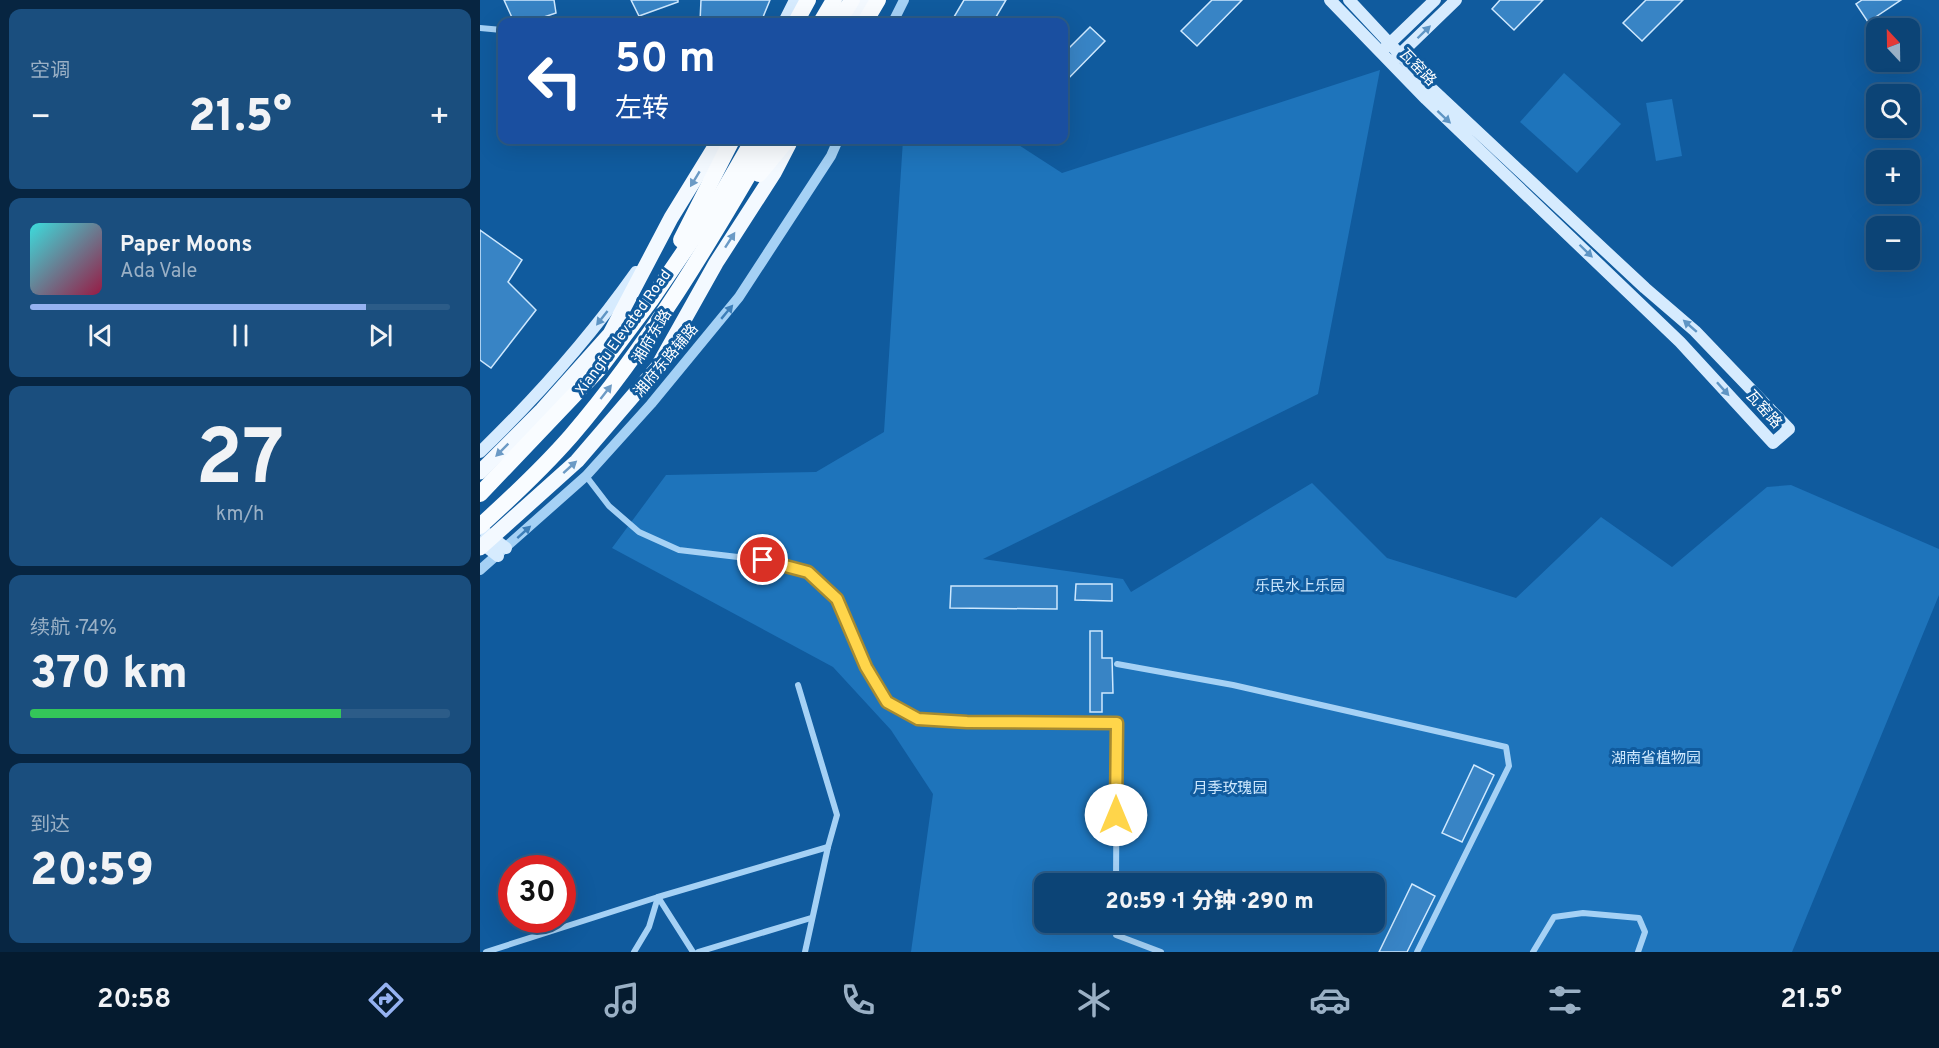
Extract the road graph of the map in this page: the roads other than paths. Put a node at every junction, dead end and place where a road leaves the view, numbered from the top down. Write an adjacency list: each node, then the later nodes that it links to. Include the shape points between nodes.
1 (795, 0): 13 (main road)
2 (808, 0): 14 (highway)
3 (817, 0): 15 (main road)
4 (834, 0): 16 (highway)
5 (852, 0): 17 (highway)
6 (866, 0): 18 (main road)
7 (878, 0): 19 (highway)
8 (904, 0): 20 (street)
9 (1330, 0): 23 (main road, 瓦窑路)
10 (1349, 0): 23 (main road, 瓦窑路)
11 (1435, 0): 23 (main road)
12 (1456, 0): 24 (main road, one-way to 12)
13 (786, 18)
14 (797, 18)
15 (798, 18)
16 (823, 18)
17 (841, 18)
18 (855, 18)
19 (868, 18)
20 (895, 18)
21 (480, 28): 22 (street)
22 (498, 30)
23 (1385, 48): 24 (main road, 瓦窑路)
24 (1396, 59): 24 (main road, 瓦窑路, one-way to 24, via 1426,99 1672,334 1773,443 1789,429 1695,331)
25 (717, 144): 33 (main road, one-way to 33)
26 (730, 144): 34 (highway)
27 (751, 144): 34 (highway, Xiangfu Elevated Road, via 713,209)
28 (767, 144): 32 (highway, Xiangfu Elevated Road)
29 (783, 144): 32 (highway)
30 (789, 144): 39 (main road, 湘府东路, one-way to 30, via 577,461 657,368)
31 (836, 144): 37 (street, 湘府东路辅路, one-way to 31, via 739,297)
32 (726, 214): 39 (highway, Xiangfu Elevated Road, one-way to 32, via 605,393 704,253)
33 (671, 218): 35 (main road, one-way to 35, via 599,322); 36 (main road, one-way to 36, via 610,334)
34 (651, 300): 38 (highway, Xiangfu Elevated Road, via 600,368)
35 (480, 452)
36 (480, 472)
37 (586, 476): 40 (street, 湘府东路辅路, one-way to 37); 45 (street, via 609,506 639,532 679,550 763,560 808,572 837,599 866,667 887,702 918,719 1117,723)
38 (480, 494)
39 (483, 538): 40 (main road)
40 (502, 552): 41 (street, 湘府东路辅路)
41 (480, 570)
42 (1118, 664): 54 (street, via 1233,685 1506,747 1509,766)
43 (798, 685): 44 (street, via 837,815)
44 (828, 847): 46 (street); 47 (street)
45 (1116, 873)
46 (658, 897): 49 (street); 50 (street, via 649,927); 51 (street)
47 (811, 918): 51 (street); 52 (street)
48 (1116, 933): 53 (street)
49 (486, 952)
50 (634, 952)
51 (695, 952)
52 (805, 952)
53 (1161, 952)
54 (1417, 952)
55 (1533, 952): 56 (street, via 1554,917 1583,913 1639,918 1644,932)
56 (1638, 952)

